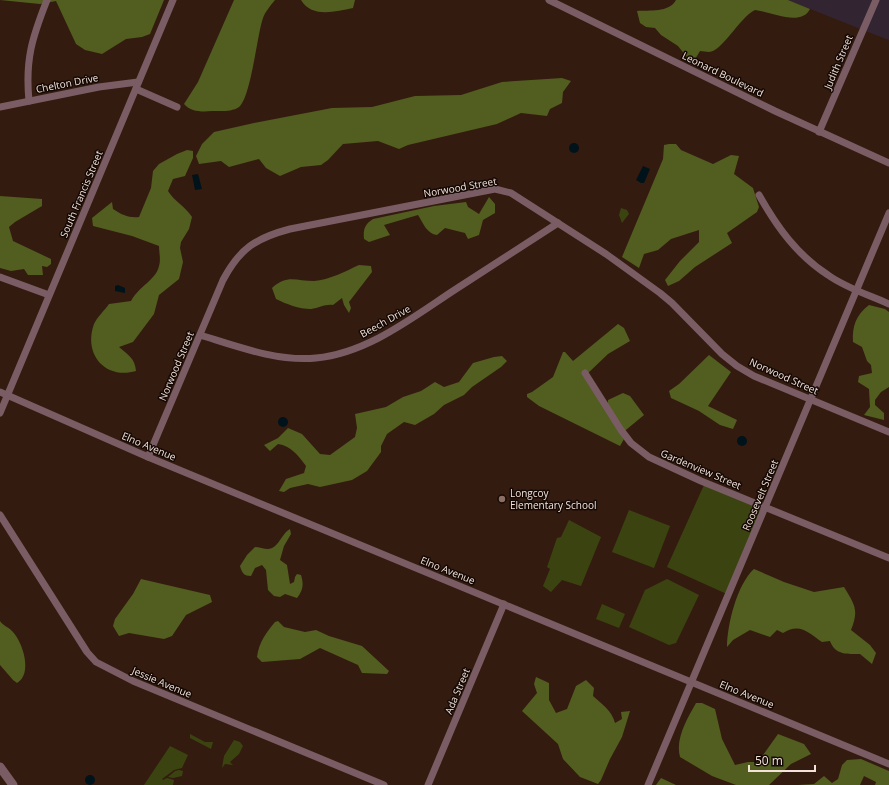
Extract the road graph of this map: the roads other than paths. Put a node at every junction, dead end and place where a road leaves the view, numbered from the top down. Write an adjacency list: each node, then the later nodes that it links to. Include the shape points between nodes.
1 (47, 0): 6 (street, via 27,63)
2 (173, 0): 5 (street, South Francis Street)
3 (549, 0): 9 (street, Leonard Boulevard)
4 (876, 0): 9 (street, Judith Street)
5 (137, 85): 6 (street, Chelton Drive, via 99,87); 8 (street); 16 (street, South Francis Street)
6 (28, 101): 7 (street, Chelton Drive)
7 (0, 107)
8 (177, 107)
9 (819, 132): 10 (street, Leonard Boulevard)
10 (889, 163)
11 (759, 195): 15 (street, via 776,225 804,256 829,276)
12 (889, 213): 15 (street, Roosevelt Street)
13 (558, 223): 18 (street, Beech Drive, via 392,330 333,355 292,358); 18 (street, Norwood Street, via 511,193 495,189 273,233 254,242 239,254 230,266); 22 (street, Norwood Street, via 672,302 737,366 754,376)
14 (0, 277): 16 (street)
15 (857, 290): 17 (street); 22 (street, Roosevelt Street)
16 (49, 295): 21 (street, South Francis Street)
17 (889, 304)
18 (200, 335): 25 (street, Norwood Street)
19 (585, 373): 26 (street, Gardenview Street, via 621,430 631,443 649,457)
20 (0, 392): 21 (street, Elno Avenue)
21 (7, 395): 23 (street); 25 (street, Elno Avenue)
22 (811, 399): 24 (street, Norwood Street); 26 (street, Roosevelt Street)
23 (0, 413)
24 (889, 432)
25 (148, 457): 29 (street, Elno Avenue)
26 (766, 507): 28 (street, Gardenview Street); 30 (street, Roosevelt Street)
27 (0, 515): 34 (street, Jessie Avenue, via 87,652 96,662 133,680)
28 (889, 558)
29 (504, 604): 30 (street, Elno Avenue); 35 (street, Ada Street)
30 (692, 682): 31 (street, Elno Avenue); 36 (street, Roosevelt Street)
31 (889, 764)
32 (0, 768): 33 (street)
33 (13, 785)
34 (384, 785)
35 (428, 785)
36 (648, 785)

